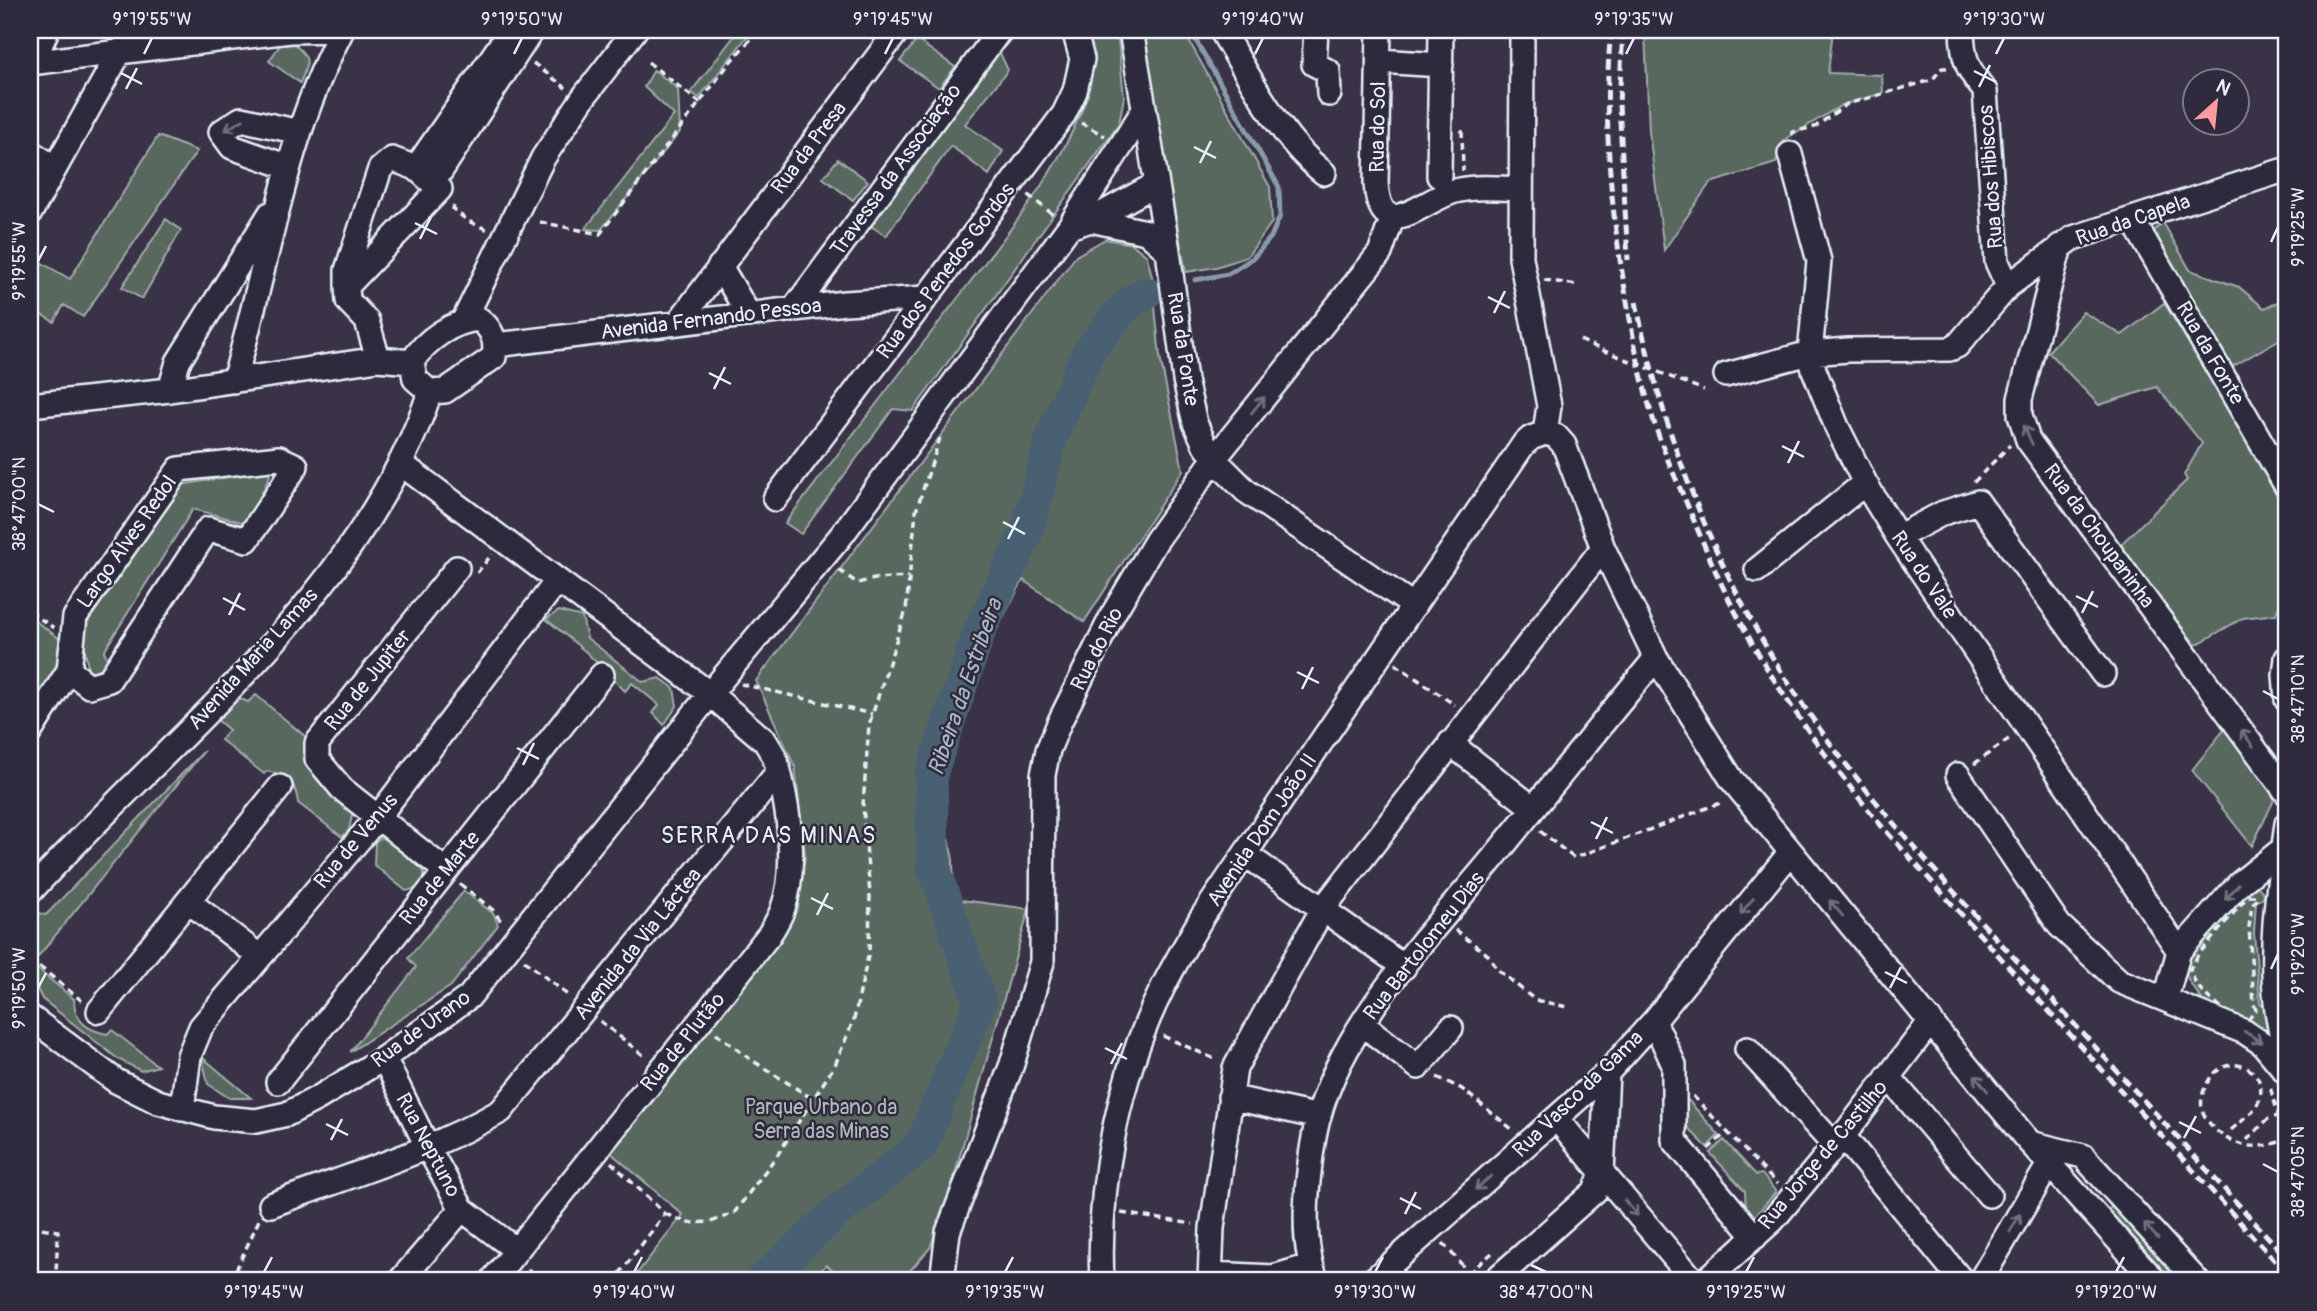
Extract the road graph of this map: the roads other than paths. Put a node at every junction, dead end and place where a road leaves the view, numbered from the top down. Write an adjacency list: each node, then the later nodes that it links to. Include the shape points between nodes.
1 (47, 30): 19 (street)
2 (342, 30): 15 (street); 23 (street)
3 (533, 30): 16 (street)
4 (635, 30): 48 (street, via 543,158)
5 (898, 30): 42 (street, Rua da Presa)
6 (1000, 30): 46 (street, Travessa da Associação)
7 (1074, 30): 45 (street, Rua dos Penedos Gordos, via 1082,58 1064,114)
8 (1131, 30): 22 (street, Rua da Ponte)
9 (1220, 30): 29 (street, via 1283,130)
10 (1316, 30): 21 (street, via 1314,64 1328,71)
11 (1379, 30): 18 (street, Rua do Sol)
12 (1441, 30): 20 (street)
13 (1521, 30): 33 (street)
14 (1962, 30): 44 (street, Rua dos Hibiscos, via 1963,57 1984,91 1997,262)
15 (148, 38): 17 (street)
16 (515, 41): 31 (street)
17 (121, 50): 19 (street); 27 (street)
18 (1379, 61): 20 (street); 36 (street, Rua do Sol, via 1377,201)
19 (31, 63)
20 (1441, 65): 30 (street)
21 (1329, 94)
22 (1144, 110): 32 (street, Rua da Ponte); 38 (street, Rua de Urano)
23 (299, 132): 26 (street); 26 (street, one-way to 26, via 242,118 221,132 232,147)
24 (30, 152): 27 (street)
25 (1790, 154): 51 (street, Rua do Vale, via 1819,261)
26 (288, 167): 34 (street)
27 (55, 168): 35 (street)
28 (2287, 172): 37 (street, Rua da Capela)
29 (1324, 173)
30 (1439, 176)
31 (429, 180): 43 (street); 43 (street, via 392,159 380,169 347,270)
32 (1156, 184): 39 (street); 41 (street, Rua da Ponte)
33 (1520, 189): 36 (street, via 1476,188 1443,195 1410,214); 59 (street, via 1521,258 1549,406)
34 (279, 199): 55 (street); 56 (street, via 177,362)
35 (30, 213)
36 (1393, 216): 60 (street, Rua do Rio, one-way to 36, via 1380,253)
37 (2132, 219): 40 (street, Rua da Capela); 63 (street, Rua da Fonte)
38 (1060, 220): 39 (street); 76 (street, Rua de Urano, via 934,410 822,559)
39 (1091, 220): 41 (street, via 1146,232)
40 (2060, 246): 44 (street, Rua da Capela); 84 (street, Rua da Choupaninha, one-way to 40, via 2028,440 2020,399)
41 (1168, 251): 60 (street, Rua da Ponte, via 1191,406)
42 (720, 266): 47 (street); 49 (street, Rua da Presa)
43 (347, 286): 52 (street, via 348,301 367,321)
44 (2008, 286): 51 (street, Rua da Capela, via 1950,349)
45 (926, 298): 46 (street, Avenida Fernando Pessoa); 64 (street, Rua dos Penedos Gordos)
46 (793, 310): 47 (street, Avenida Fernando Pessoa)
47 (749, 315): 49 (street, Avenida Fernando Pessoa)
48 (464, 320): 50 (street, via 479,319 490,327); 53 (street, via 419,349)
49 (678, 323): 50 (street, Avenida Fernando Pessoa)
50 (496, 345): 57 (street, via 494,357 445,391)
51 (1810, 353): 54 (street, Rua da Capela); 62 (street, Rua do Vale, via 1837,427)
52 (378, 359): 53 (street); 55 (street)
53 (412, 362): 57 (street, via 415,379)
54 (1726, 375)
55 (234, 381): 56 (street)
56 (170, 390): 58 (street)
57 (430, 392): 61 (street, Avenida Maria Lamas)
58 (30, 405)
59 (1545, 433): 66 (street, via 1564,445); 70 (street, Avenida Dom João II, via 1523,445)
60 (1215, 458): 70 (street, Rua da Ponte, via 1246,491); 130 (street, Rua do Rio, via 1156,541 1114,614 1048,750 1043,775 1042,962 1012,1064 948,1232)
61 (400, 463): 69 (street); 92 (street, Avenida Maria Lamas, via 353,543 302,610)
62 (1865, 483): 65 (street, Rua do Vale); 68 (street)
63 (2287, 487)
64 (775, 499)
65 (1898, 537): 74 (street, via 1943,513 1978,502); 95 (street, Rua do Vale)
66 (1602, 548): 71 (street); 80 (street)
67 (457, 568): 86 (street, Rua de Jupiter, via 317,743 317,759 342,789)
68 (1757, 570)
69 (557, 581): 76 (street); 86 (street, Rua de Venus)
70 (1414, 606): 90 (street, Avenida Dom João II)
71 (1656, 658): 85 (street, Rua Bartolomeu Dias); 89 (street, via 1732,780)
72 (2287, 658): 77 (street)
73 (69, 670): 73 (street, Largo Alves Redol, via 75,617 179,469 279,458 296,466 247,540 208,529 109,680 89,686); 79 (street, Largo Alves Redol)
74 (2103, 674)
75 (602, 675): 91 (street, Rua de Marte)
76 (716, 686): 81 (street, via 765,741); 106 (street, Rua de Urano, via 469,997)
77 (2287, 693): 78 (street)
78 (2287, 700)
79 (30, 732)
80 (1450, 743): 85 (street); 94 (street)
81 (779, 771): 118 (street, Avenida da Via Láctea, via 500,1111); 125 (street, Rua de Plutão, via 790,829 789,879 782,911 769,935)
82 (1958, 775): 98 (street, via 2059,925 2119,981)
83 (280, 787): 93 (street)
84 (2287, 793)
85 (1529, 813): 97 (street, Rua Bartolomeu Dias)
86 (378, 817): 91 (street, Rua de Jupiter); 96 (street, Rua de Venus)
87 (2287, 824): 88 (street)
88 (2286, 849): 95 (street, one-way to 95, via 2239,884); 107 (street, via 2275,916 2274,972)
89 (1790, 853): 101 (street, Rua Vasco da Gama, one-way to 101); 102 (street, one-way to 89)
90 (1245, 854): 94 (street); 131 (street, Avenida Dom João II, via 1202,917 1163,988 1125,1088 1107,1171 1100,1243)
91 (446, 871): 111 (street, Rua de Marte)
92 (30, 892)
93 (188, 901): 96 (street); 99 (street)
94 (1322, 910): 97 (street); 112 (street, via 1235,1068)
95 (2179, 951): 98 (street)
96 (259, 956): 113 (street, Rua de Venus, via 201,1027 189,1056)
97 (1404, 967): 103 (street, Rua Bartolomeu Dias)
98 (2166, 998): 109 (street, one-way to 109, via 2246,1026 2263,1044)
99 (99, 1012)
100 (30, 1017): 113 (street, Rua de Urano, via 116,1081)
101 (1654, 1021): 108 (street, Rua Vasco da Gama); 124 (street, via 1674,1065 1674,1140)
102 (1931, 1021): 110 (street, Rua Jorge de Castilho); 117 (street, one-way to 102)
103 (1362, 1024): 104 (street, via 1418,1068); 114 (street, Rua Bartolomeu Dias)
104 (1451, 1028)
105 (1747, 1049): 116 (street)
106 (384, 1058): 113 (street, Rua de Urano, via 287,1114 256,1121); 118 (street, Rua Neptuno)
107 (2287, 1061)
108 (1607, 1073): 115 (street, Rua Vasco da Gama); 120 (street)
109 (2277, 1075)
110 (1888, 1076): 116 (street, Rua Jorge de Castilho); 121 (street)
111 (278, 1082)
112 (1230, 1097): 114 (street); 127 (street, via 1212,1227)
113 (182, 1109)
114 (1319, 1117): 126 (street, Rua Bartolomeu Dias, via 1306,1212)
115 (1556, 1118): 120 (street); 132 (street, Rua Vasco da Gama, one-way to 132)
116 (1839, 1141): 124 (street, Rua Jorge de Castilho); 136 (street)
117 (2031, 1143): 119 (street); 139 (street, one-way to 117, via 2082,1156)
118 (427, 1146): 122 (street, Avenida da Via Láctea); 123 (street, Rua Neptuno)
119 (2049, 1164): 137 (street, one-way to 119); 138 (street)
120 (1602, 1173): 133 (street, via 1595,1191); 134 (street, one-way to 134)
121 (1989, 1195)
122 (271, 1205)
123 (462, 1209): 125 (street, Rua Neptuno); 128 (street)
124 (1755, 1237): 135 (street, Rua Jorge de Castilho)
125 (516, 1250): 129 (street, Rua de Plutão)
126 (1314, 1273): 127 (street)
127 (1211, 1278)
128 (400, 1281)
129 (492, 1281)
130 (942, 1281)
131 (1102, 1281)
132 (1372, 1281)
133 (1494, 1281)
134 (1694, 1281)
135 (1705, 1281)
136 (1962, 1281)
137 (1980, 1281)
138 (2155, 1281)
139 (2197, 1281)

